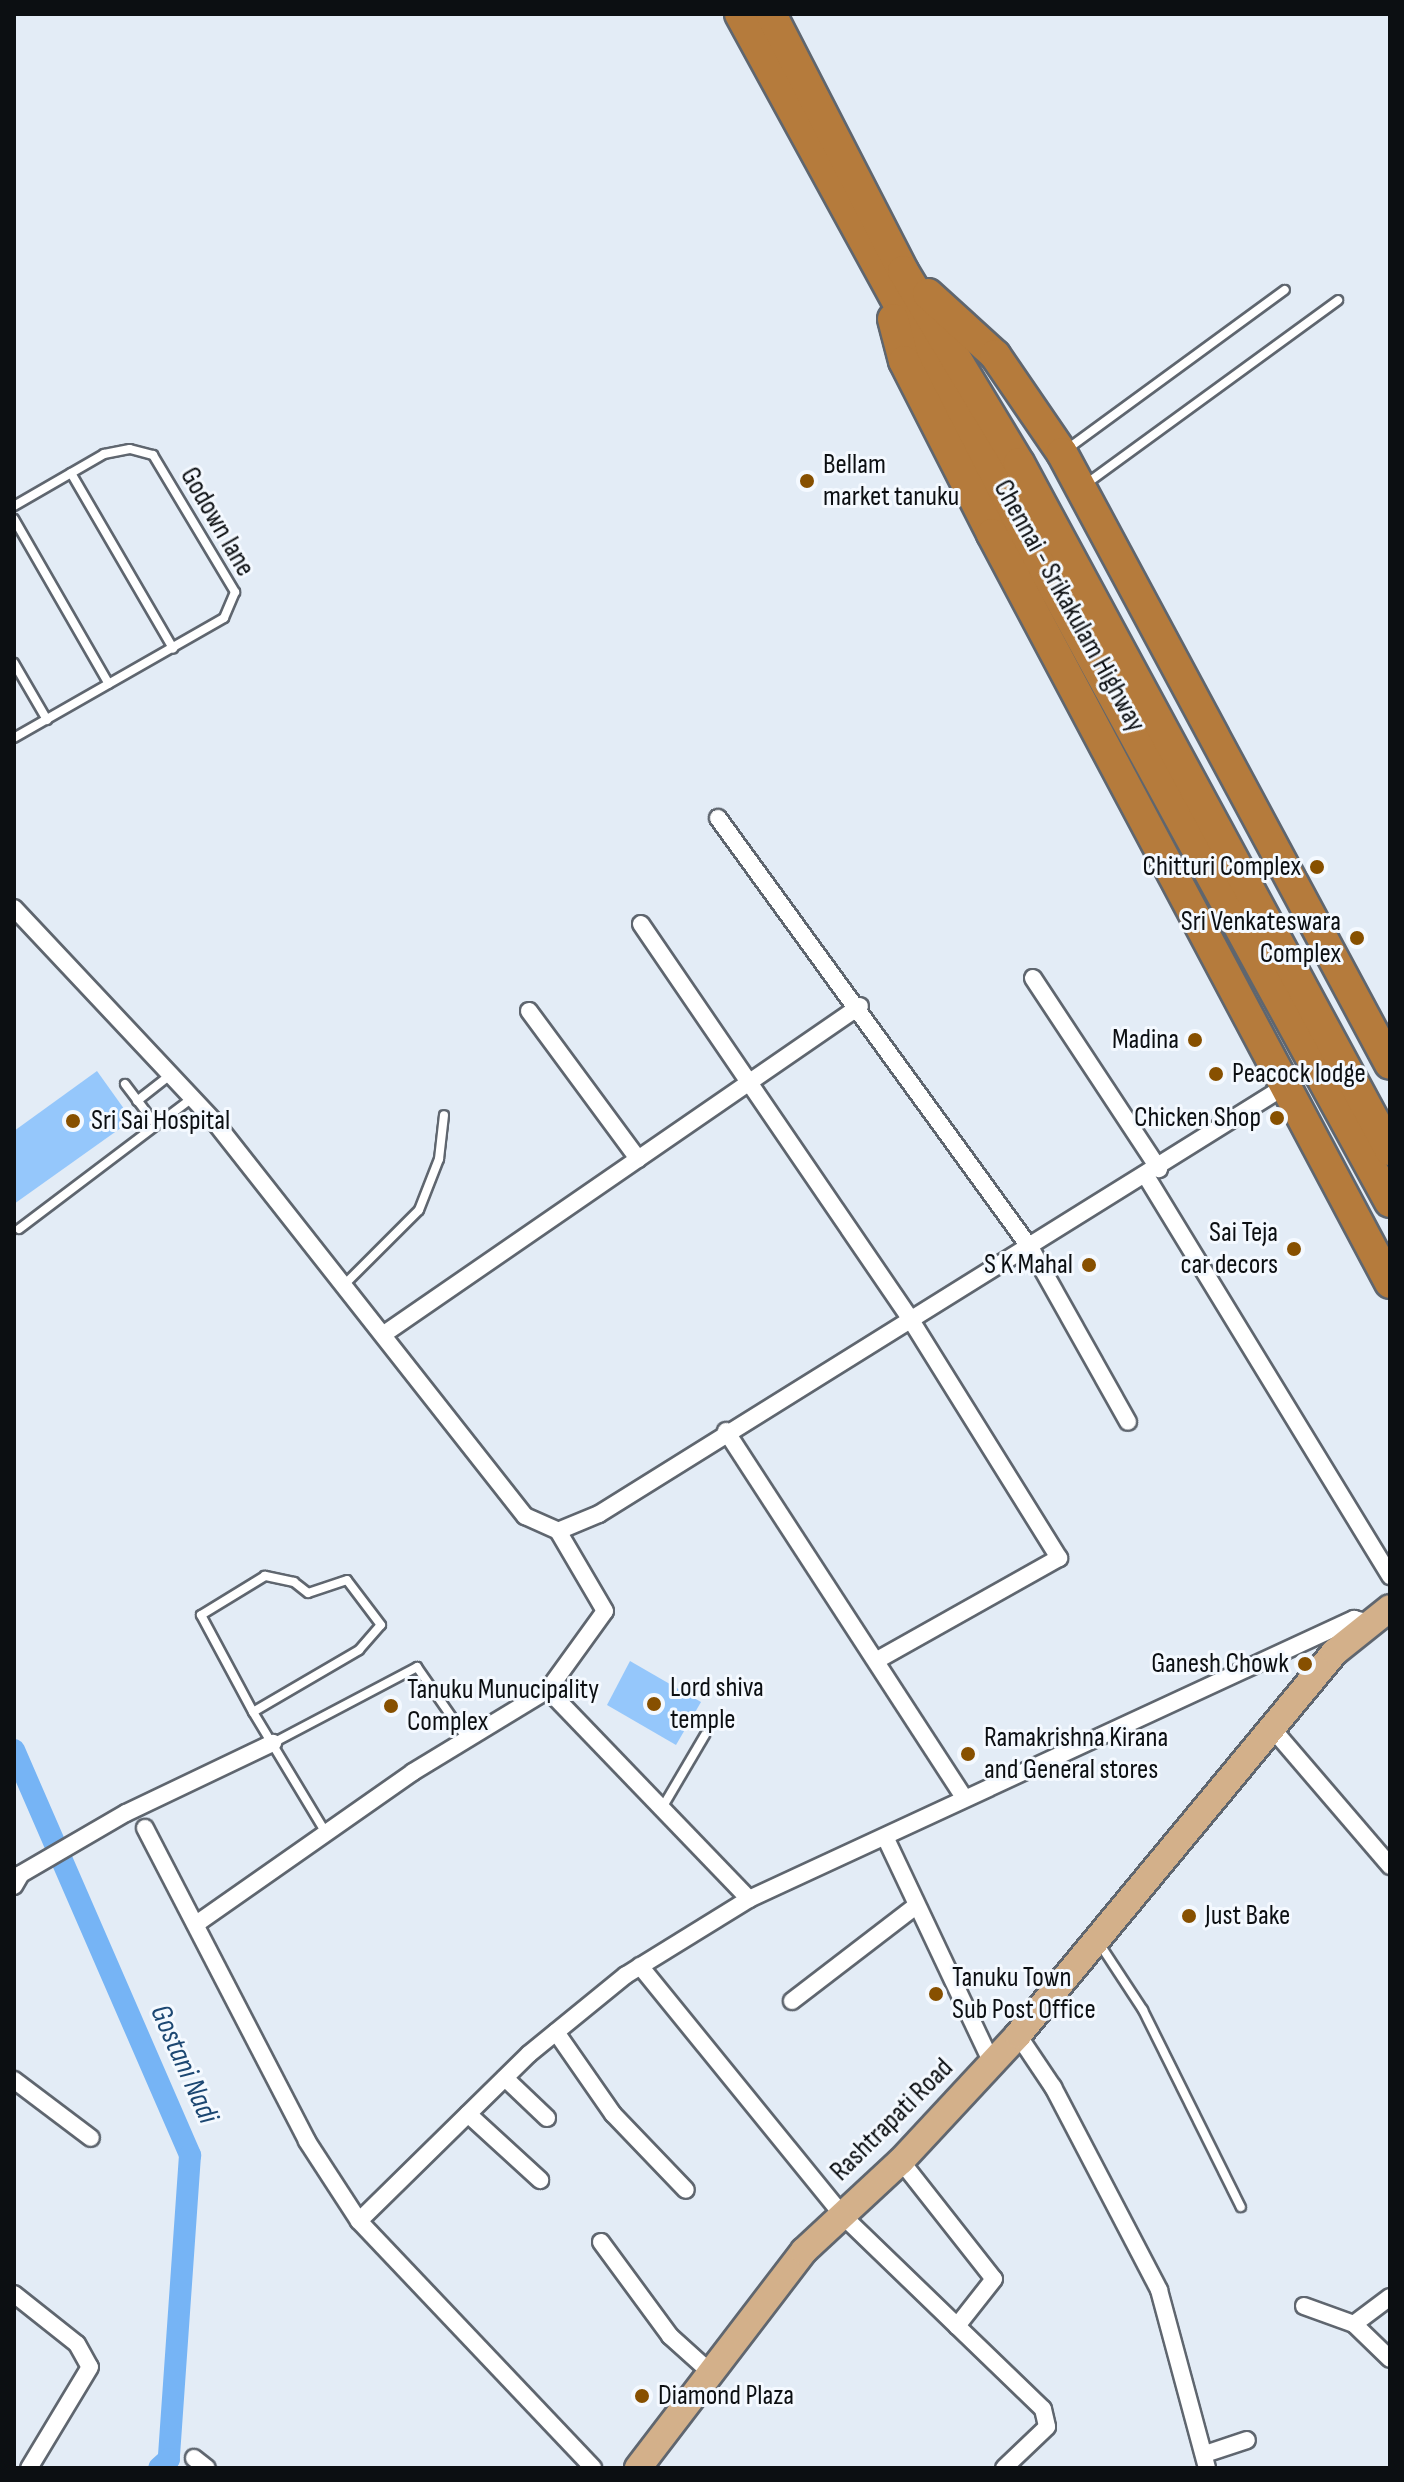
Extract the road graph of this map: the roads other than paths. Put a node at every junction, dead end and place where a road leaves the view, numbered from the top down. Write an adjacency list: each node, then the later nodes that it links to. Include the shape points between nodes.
1 (740, 14): 3 (highway, Chennai - Srikakulam Highway)
2 (771, 14): 3 (highway)
3 (893, 277): 6 (highway, via 995,355); 26 (highway, via 904,361); 31 (highway, via 1026,477); 34 (highway, Chennai - Srikakulam Highway)
4 (1285, 290): 6 (lane)
5 (1338, 300): 8 (lane)
6 (1062, 453): 8 (highway)
7 (71, 473): 9 (lane, Godown lane); 11 (lane); 11 (lane, Godown lane, via 104,454 130,449 153,455 235,592 224,618)
8 (1080, 488): 22 (highway)
9 (14, 506)
10 (14, 519): 13 (lane)
11 (173, 648): 13 (lane, Godown lane)
12 (14, 663): 14 (lane)
13 (109, 684): 14 (lane, Godown lane)
14 (47, 720): 15 (lane, Godown lane)
15 (14, 738)
16 (718, 818): 20 (street)
17 (14, 908): 23 (street)
18 (641, 924): 24 (street)
19 (1033, 978): 33 (street)
20 (860, 1006): 24 (street); 36 (street)
21 (529, 1011): 32 (street)
22 (1390, 1064)
23 (170, 1075): 27 (street); 28 (lane)
24 (753, 1081): 32 (street); 39 (street)
25 (125, 1084): 28 (lane)
26 (1284, 1087): 33 (street); 37 (highway)
27 (192, 1098): 30 (lane); 38 (street)
28 (137, 1101): 30 (lane)
29 (444, 1115): 38 (lane, via 439,1159 419,1210)
30 (156, 1125): 35 (lane)
31 (1390, 1150)
32 (638, 1159): 40 (street)
33 (1152, 1173): 36 (street); 44 (street)
34 (1390, 1202)
35 (19, 1229)
36 (1031, 1249): 39 (street); 41 (street)
37 (1390, 1283)
38 (343, 1286): 40 (street)
39 (909, 1317): 42 (street); 47 (street, via 1059,1558)
40 (384, 1334): 43 (street, via 525,1516)
41 (1128, 1422)
42 (726, 1431): 43 (street, via 599,1514); 47 (street)
43 (558, 1531): 48 (street, via 605,1611)
44 (1390, 1576)
45 (1390, 1608): 46 (main road, Rashtrapati Road)
46 (1367, 1622): 50 (main road, Rashtrapati Road); 54 (street, via 1354,1619)
47 (877, 1660): 54 (street)
48 (548, 1690): 52 (street); 55 (street)
49 (253, 1712): 49 (lane, via 359,1650 381,1625 347,1580 308,1593 294,1582 265,1576 201,1615); 53 (lane)
50 (1271, 1727): 59 (street); 65 (main road, Rashtrapati Road)
51 (705, 1735): 55 (lane)
52 (467, 1740): 53 (lane, via 417,1667); 57 (street)
53 (273, 1743): 57 (lane); 61 (street, via 126,1813)
54 (964, 1798): 58 (street)
55 (662, 1808): 62 (street)
56 (145, 1828): 64 (street)
57 (326, 1833): 64 (street)
58 (887, 1841): 62 (street); 63 (street)
59 (1384, 1846): 60 (street)
60 (1390, 1866)
61 (17, 1880)
62 (749, 1899): 66 (street)
63 (916, 1906): 67 (street); 70 (street)
64 (199, 1922): 81 (street, via 307,2141)
65 (1096, 1939): 69 (main road, Rashtrapati Road); 79 (lane, via 1143,2010)
66 (640, 1966): 68 (street); 80 (street)
67 (792, 2001)
68 (556, 2032): 71 (street); 78 (street, via 613,2114)
69 (1018, 2035): 70 (main road, Rashtrapati Road); 91 (street, via 1053,2087 1159,2290)
70 (992, 2063): 76 (main road, Rashtrapati Road)
71 (505, 2078): 73 (street); 74 (street)
72 (14, 2080): 75 (street)
73 (468, 2114): 77 (street); 81 (street)
74 (547, 2118)
75 (91, 2138)
76 (901, 2161): 80 (main road, Rashtrapati Road); 87 (street, via 994,2279)
77 (540, 2180)
78 (686, 2190)
79 (1241, 2207)
80 (842, 2215): 87 (street); 89 (main road, Rashtrapati Road, via 804,2251)
81 (359, 2221): 93 (street)
82 (601, 2242): 89 (street, via 663,2328)
83 (14, 2294): 92 (street, via 77,2344 90,2367)
84 (1390, 2297): 86 (street)
85 (1304, 2306): 86 (street)
86 (1354, 2324): 88 (street)
87 (957, 2326): 95 (street, via 1043,2409 1047,2427)
88 (1390, 2359)
89 (710, 2372): 94 (main road, Rashtrapati Road)
90 (1247, 2440): 91 (street)
91 (1206, 2461)
92 (29, 2468)
93 (593, 2468)
94 (638, 2468)
95 (1004, 2468)

